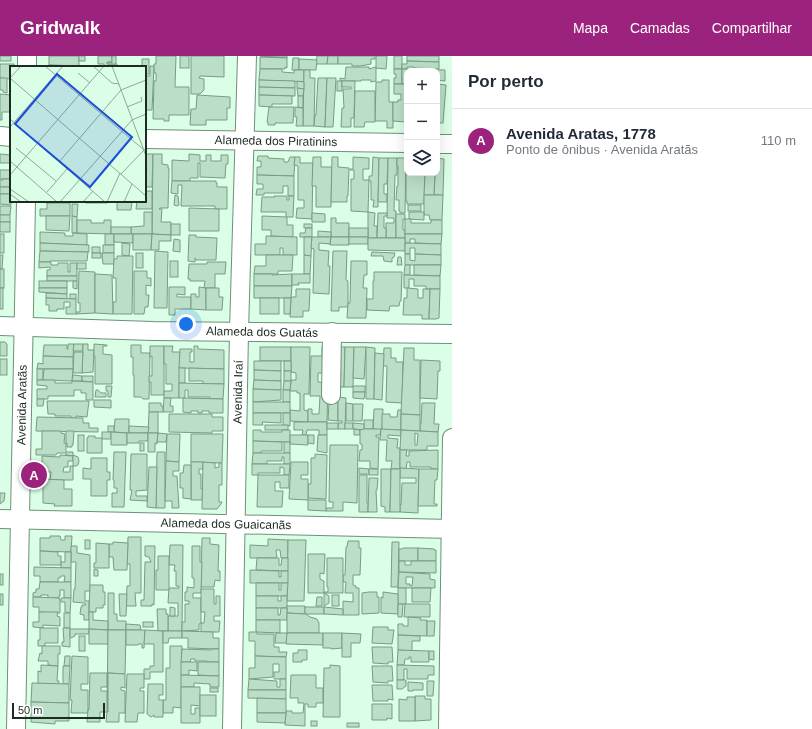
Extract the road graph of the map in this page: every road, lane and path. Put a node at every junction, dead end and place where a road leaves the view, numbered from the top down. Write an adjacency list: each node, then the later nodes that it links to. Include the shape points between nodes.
1 (246, 56): 5 (street, Avenida Iraí)
2 (0, 136): 3 (street)
3 (10, 137)
4 (146, 139): 5 (street, Alameda dos Piratinins)
5 (245, 140): 6 (street, Alameda dos Piratinins); 12 (street, Avenida Iraí)
6 (404, 143)
7 (440, 144): 8 (street)
8 (452, 144)
9 (26, 202): 11 (street, Avenida Aratãs)
10 (0, 326): 11 (street, Alameda dos Guatás)
11 (23, 327): 12 (street, Alameda dos Guatás); 18 (street, Avenida Aratãs)
12 (239, 331): 13 (street, Alameda dos Guatás); 19 (street, Avenida Iraí)
13 (332, 332): 14 (street, Alameda dos Guatás); 15 (street)
14 (452, 334)
15 (331, 394)
16 (452, 438): 20 (street)
17 (0, 519): 18 (street, Alameda dos Guaicanãs)
18 (20, 520): 19 (street, Alameda dos Guaicanãs); 21 (street, Avenida Aratãs)
19 (236, 524): 20 (street, Alameda dos Guaicanãs); 22 (street, Avenida Iraí)
20 (451, 529): 23 (street)
21 (16, 729)
22 (232, 729)
23 (448, 729)

